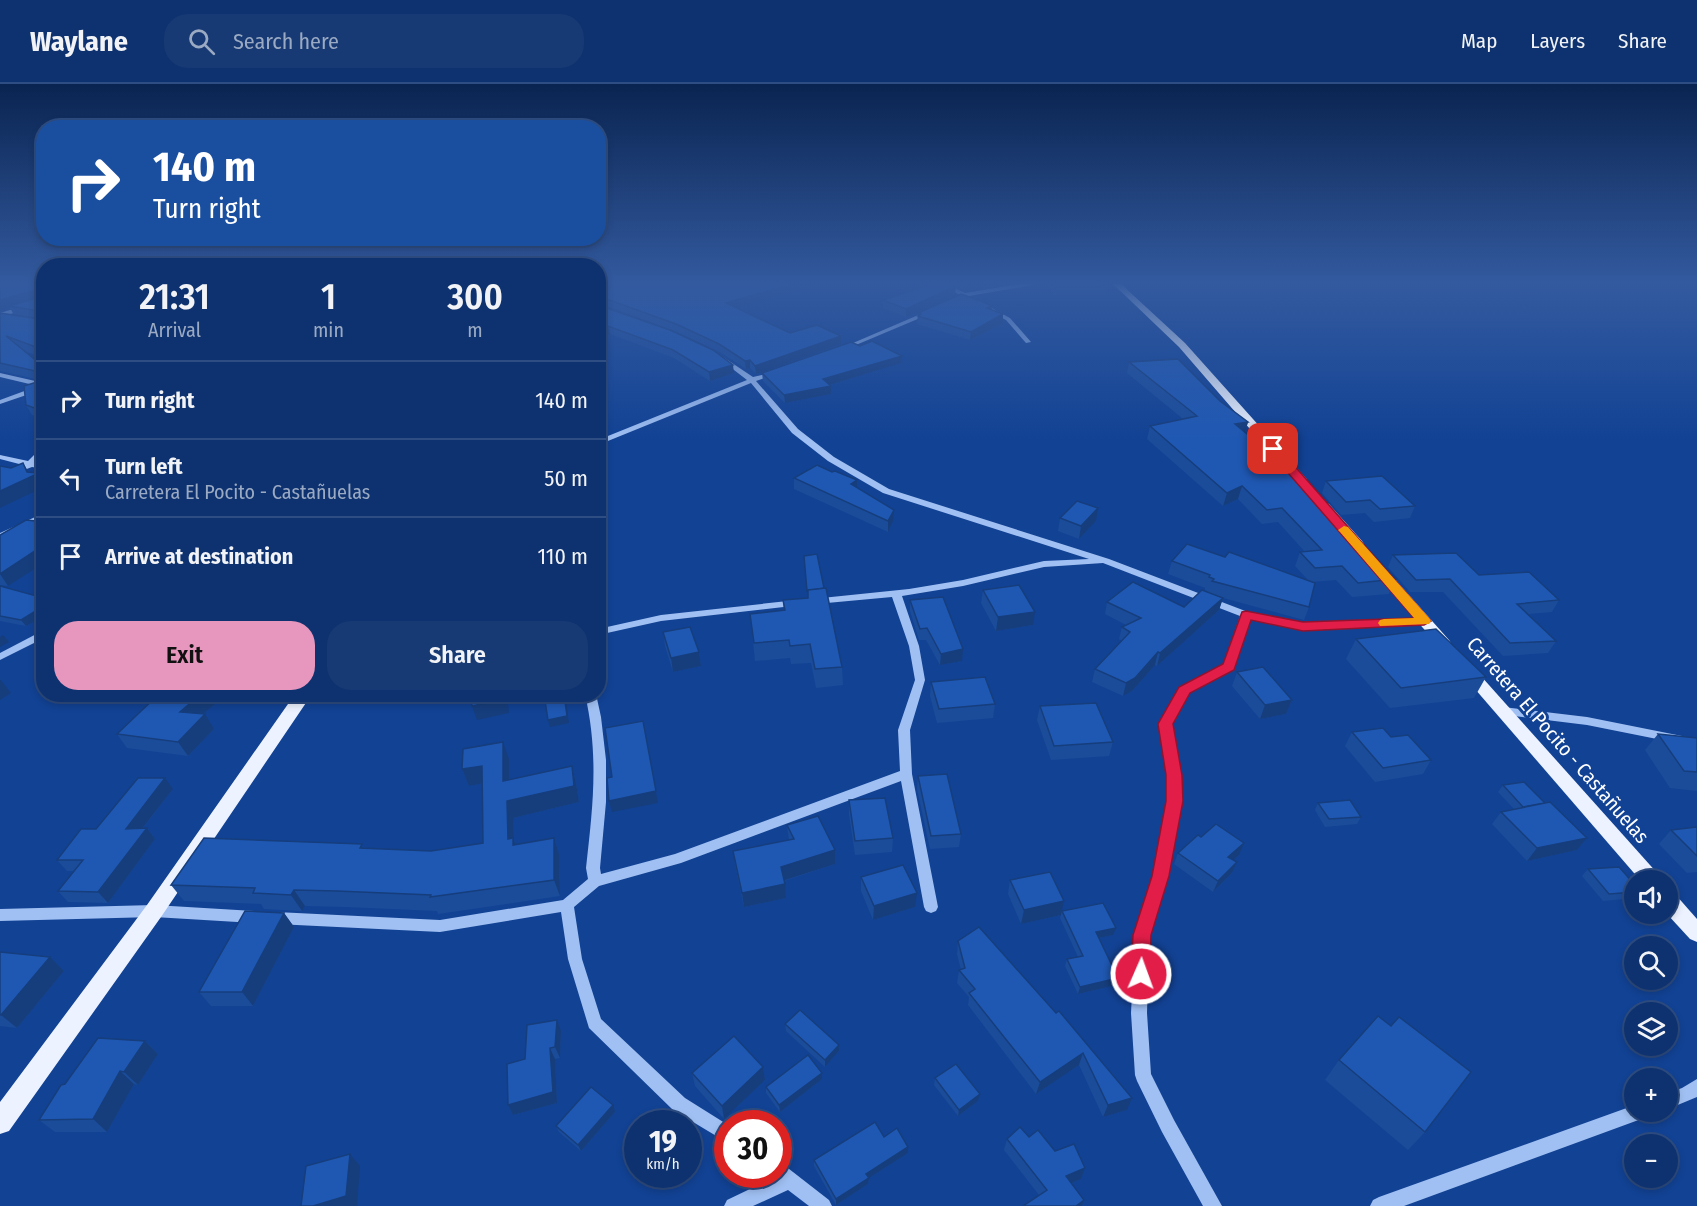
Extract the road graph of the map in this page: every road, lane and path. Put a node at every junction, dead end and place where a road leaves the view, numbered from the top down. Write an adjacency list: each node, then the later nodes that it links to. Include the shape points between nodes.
1 (875, 335): 5 (street)
2 (1022, 335): 4 (street)
3 (1172, 335): 24 (main road, Carretera El Pocito - Castañuelas)
4 (1028, 342)
5 (838, 350)
6 (717, 355): 9 (street)
7 (785, 370): 9 (street)
8 (0, 375): 10 (street)
9 (752, 380): 13 (street); 21 (street, via 795,431 831,459 886,491)
10 (36, 384)
11 (36, 389): 12 (street)
12 (0, 402)
13 (606, 440)
14 (0, 457): 16 (street)
15 (36, 458): 16 (street)
16 (29, 465): 17 (street); 18 (street)
17 (36, 466)
18 (0, 477)
19 (36, 520): 20 (street)
20 (0, 536)
21 (1106, 561): 22 (street, via 1044,564 963,583); 23 (street)
22 (896, 593): 25 (street, via 661,618); 32 (street, via 914,646 920,680 904,730)
23 (1246, 615): 24 (street, via 1303,626); 50 (street, via 1229,666 1184,690 1166,724 1174,801 1161,876 1142,935 1139,1013 1143,1075)
24 (1424, 621): 30 (main road, Carretera El Pocito - Castañuelas)
25 (606, 631)
26 (36, 637): 27 (street)
27 (0, 657)
28 (298, 702): 37 (main road)
29 (593, 702): 34 (street, via 602,767 592,868)
30 (1503, 711): 31 (street, via 1587,721); 33 (main road, Carretera El Pocito - Castañuelas)
31 (1697, 743)
32 (906, 774): 34 (street, via 676,859); 36 (street)
33 (1642, 870)
34 (595, 881): 35 (street)
35 (567, 905): 37 (street, via 440,926); 45 (street, via 575,959 595,1023 680,1104)
36 (931, 907)
37 (154, 911): 39 (street); 44 (main road)
38 (1678, 911): 40 (main road)
39 (0, 915)
40 (1697, 933)
41 (1697, 1087): 42 (street)
42 (1678, 1097)
43 (1624, 1117): 51 (street)
44 (0, 1122)
45 (714, 1126)
46 (792, 1181): 49 (street)
47 (763, 1188): 48 (street)
48 (733, 1206)
49 (823, 1206)
50 (1213, 1206)
51 (1379, 1206)

